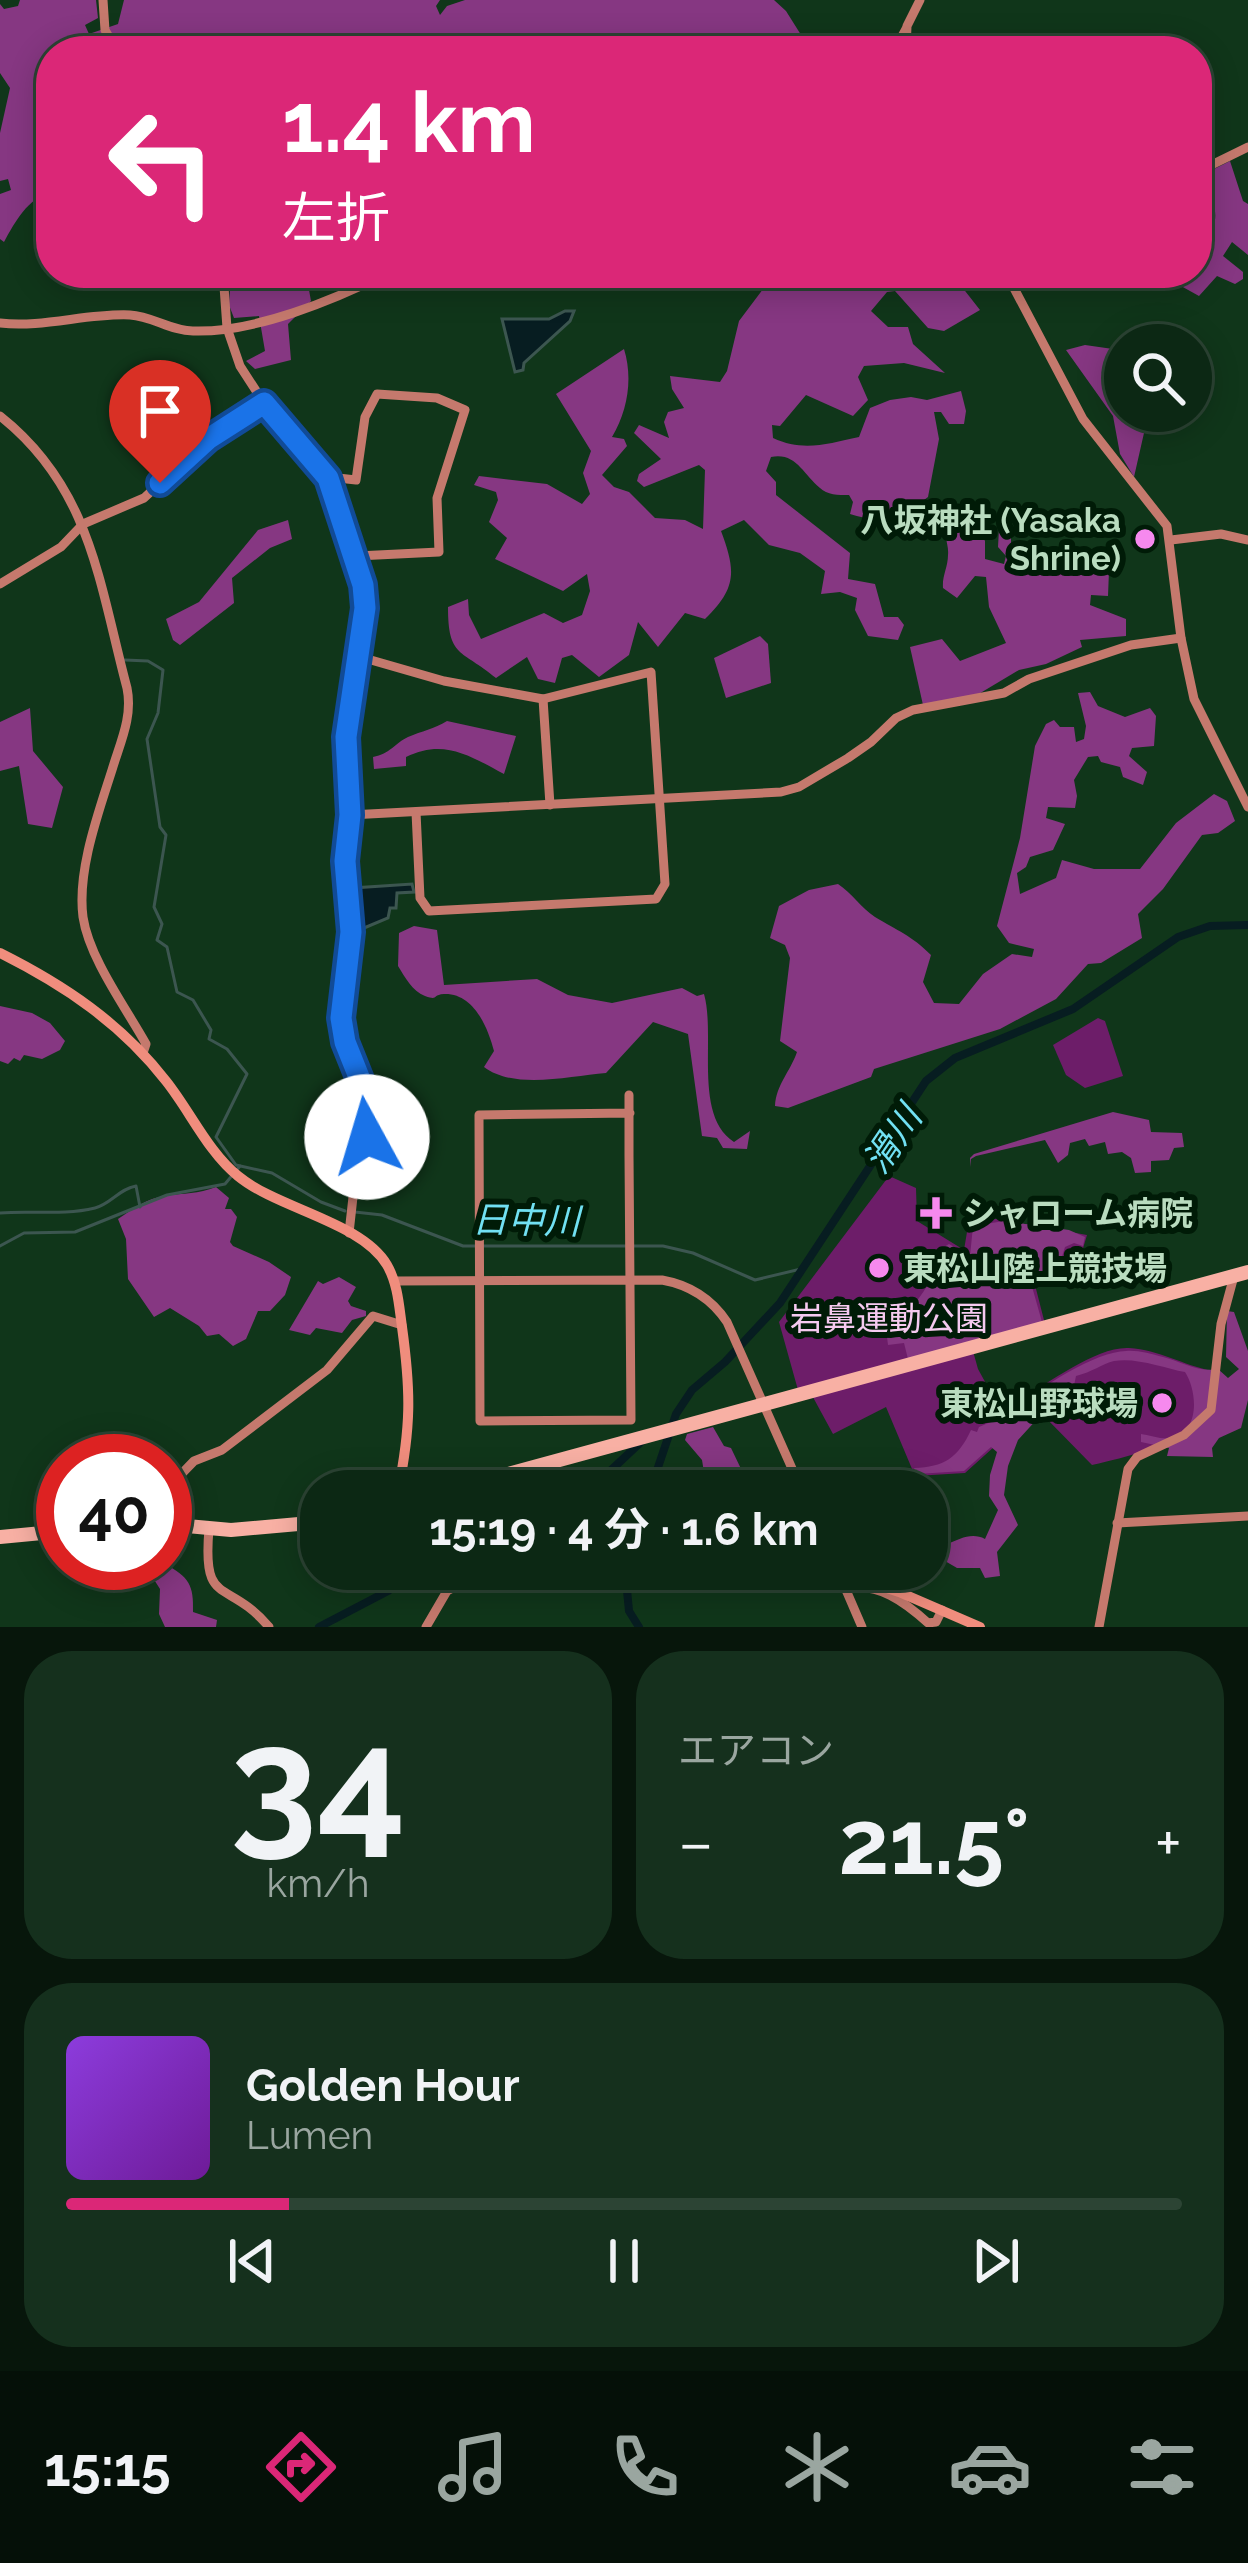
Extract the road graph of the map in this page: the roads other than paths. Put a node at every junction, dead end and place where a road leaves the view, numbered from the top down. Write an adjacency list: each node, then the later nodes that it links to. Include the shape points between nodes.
1 (103, 0): 4 (street)
2 (920, 0): 3 (street)
3 (907, 26): 5 (street); 6 (street)
4 (108, 36)
5 (902, 36)
6 (907, 36)
7 (1248, 147): 8 (street)
8 (1212, 165)
9 (224, 288): 13 (street)
10 (351, 288): 13 (street)
11 (1014, 288): 18 (street, via 1083,419)
12 (0, 322): 13 (street, via 134,315 179,330)
13 (227, 328): 14 (street)
14 (264, 403): 16 (street); 17 (street, via 208,439 144,498)
15 (0, 416): 17 (street, via 58,476)
16 (328, 478): 20 (street); 20 (street, via 356,480 365,417 377,394 437,398 465,410 437,498 439,552)
17 (82, 524): 21 (street, via 62,547); 31 (street, via 130,707 98,818 83,915 146,1044)
18 (1171, 539): 19 (street); 22 (street)
19 (1248, 540)
20 (357, 556): 23 (street, via 366,604)
21 (0, 584)
22 (1181, 638): 25 (street, via 1131,645 1004,694 903,714 794,788); 27 (street, via 1199,715)
23 (357, 656): 24 (street); 29 (street, via 346,737)
24 (543, 699): 25 (street, via 650,672); 26 (street)
25 (660, 798): 26 (street); 28 (street, via 663,892 650,901 429,911 420,898)
26 (550, 805): 28 (street)
27 (1248, 807)
28 (416, 812): 29 (street)
29 (350, 815): 34 (street, via 351,932 341,1018 370,1118)
30 (0, 952): 31 (main road, via 78,997)
31 (143, 1053): 34 (main road, via 234,1172)
32 (629, 1094): 33 (street)
33 (630, 1113): 36 (street); 38 (street, via 479,1115)
34 (349, 1233): 37 (main road, via 380,1255)
35 (1241, 1276): 40 (highway); 48 (street, via 1221,1324 1211,1410 1178,1439 1134,1459)
36 (630, 1280): 38 (street); 38 (street, via 631,1420 497,1421 480,1421); 40 (street, via 692,1289 716,1307)
37 (394, 1281): 38 (street); 39 (main road)
38 (479, 1281)
39 (402, 1325): 42 (street, via 373,1316 327,1370 222,1450); 43 (main road, via 411,1406)
40 (764, 1405): 41 (highway); 46 (street)
41 (630, 1442): 44 (highway); 45 (highway)
42 (192, 1463)
43 (401, 1470)
44 (525, 1470)
45 (532, 1470)
46 (793, 1470)
47 (1248, 1516): 48 (street)
48 (1118, 1522): 63 (street)
49 (300, 1525): 51 (highway)
50 (192, 1526): 51 (highway)
51 (209, 1528): 59 (street, via 211,1581)
52 (36, 1534): 53 (highway)
53 (0, 1537)
54 (450, 1590): 60 (street)
55 (846, 1590): 61 (street)
56 (871, 1590): 58 (street, via 903,1600 931,1623)
57 (888, 1590): 58 (main road)
58 (943, 1610): 62 (main road)
59 (268, 1627)
60 (426, 1627)
61 (862, 1627)
62 (980, 1627)
63 (1099, 1627)

